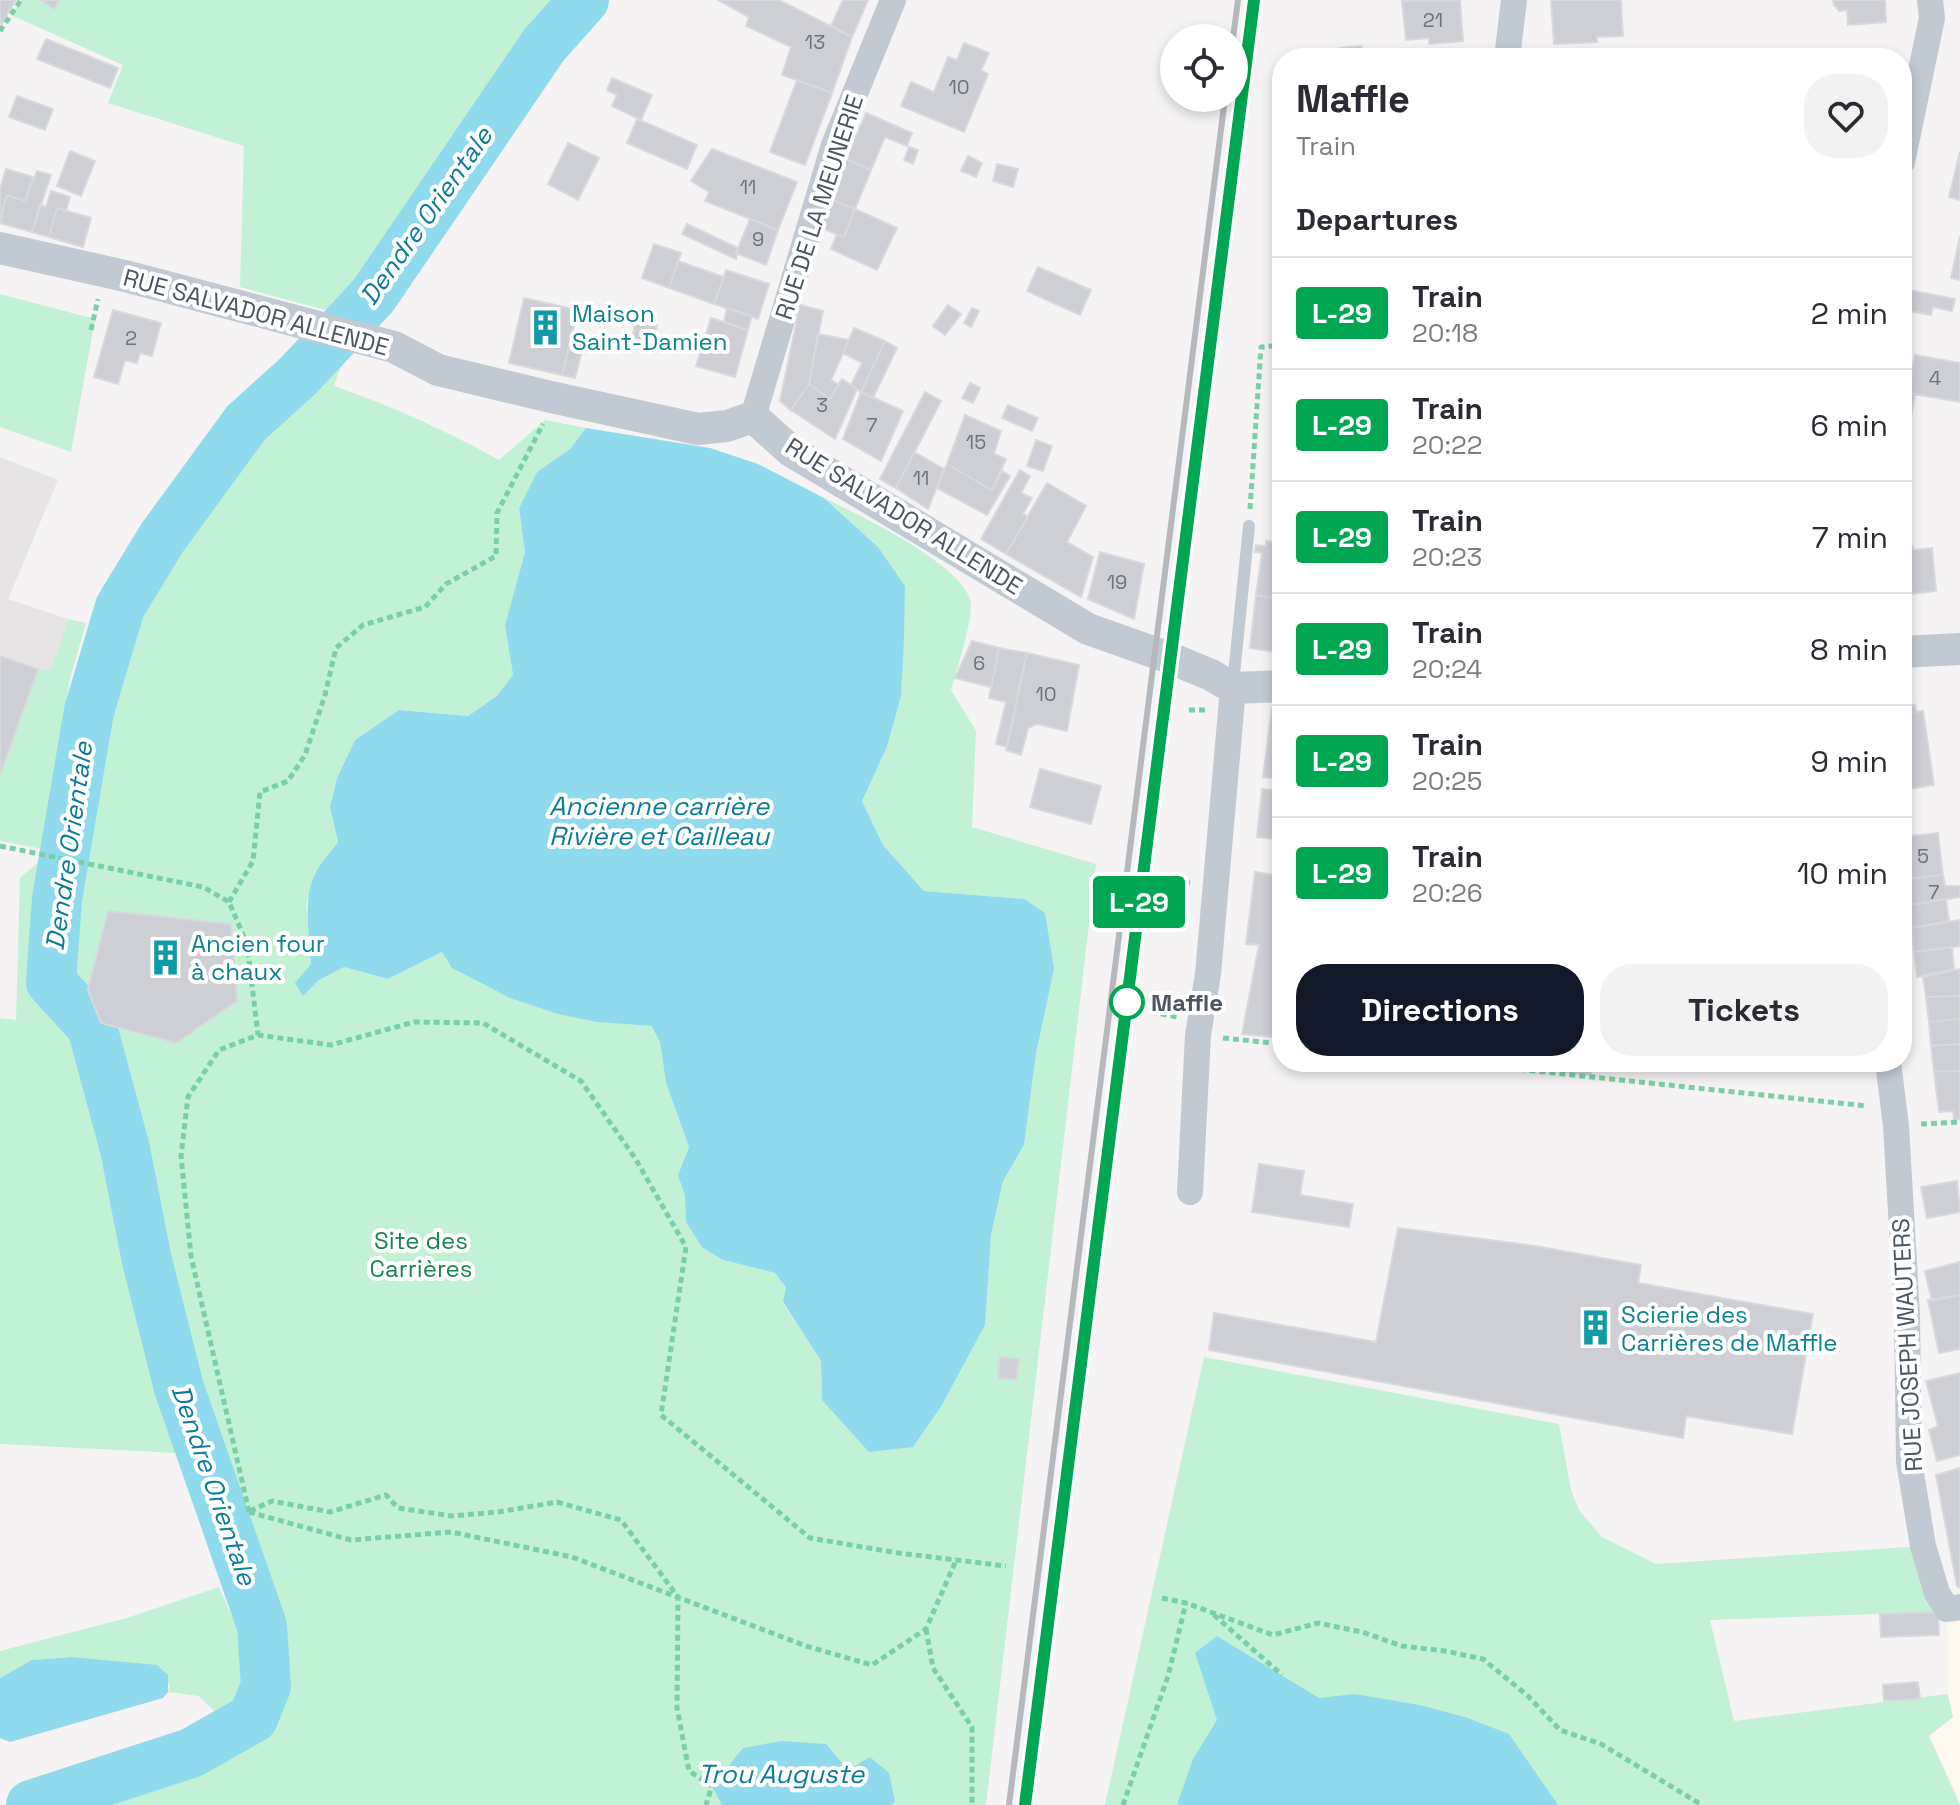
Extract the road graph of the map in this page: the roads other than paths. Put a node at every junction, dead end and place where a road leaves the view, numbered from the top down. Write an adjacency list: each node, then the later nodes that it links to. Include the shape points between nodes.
1 (893, 0): 7 (street, RUE DE LA MEUNERIE, via 834,145)
2 (1514, 0): 4 (street)
3 (1930, 0): 5 (street, via 1932,18)
4 (1508, 48)
5 (1912, 114)
6 (0, 248): 7 (street, RUE SALVADOR ALLENDE, via 394,347 438,370 551,397 698,429)
7 (753, 417): 12 (street, RUE SALVADOR ALLENDE, via 791,451 1088,629 1170,658)
8 (1249, 526): 12 (lane)
9 (1960, 649): 10 (street)
10 (1912, 651)
11 (1272, 686): 12 (street)
12 (1233, 688): 14 (street, via 1198,1035)
13 (1889, 1072): 15 (street, RUE JOSEPH WAUTERS, via 1907,1315 1909,1461 1937,1593 1947,1609)
14 (1190, 1192)
15 (1960, 1607)

